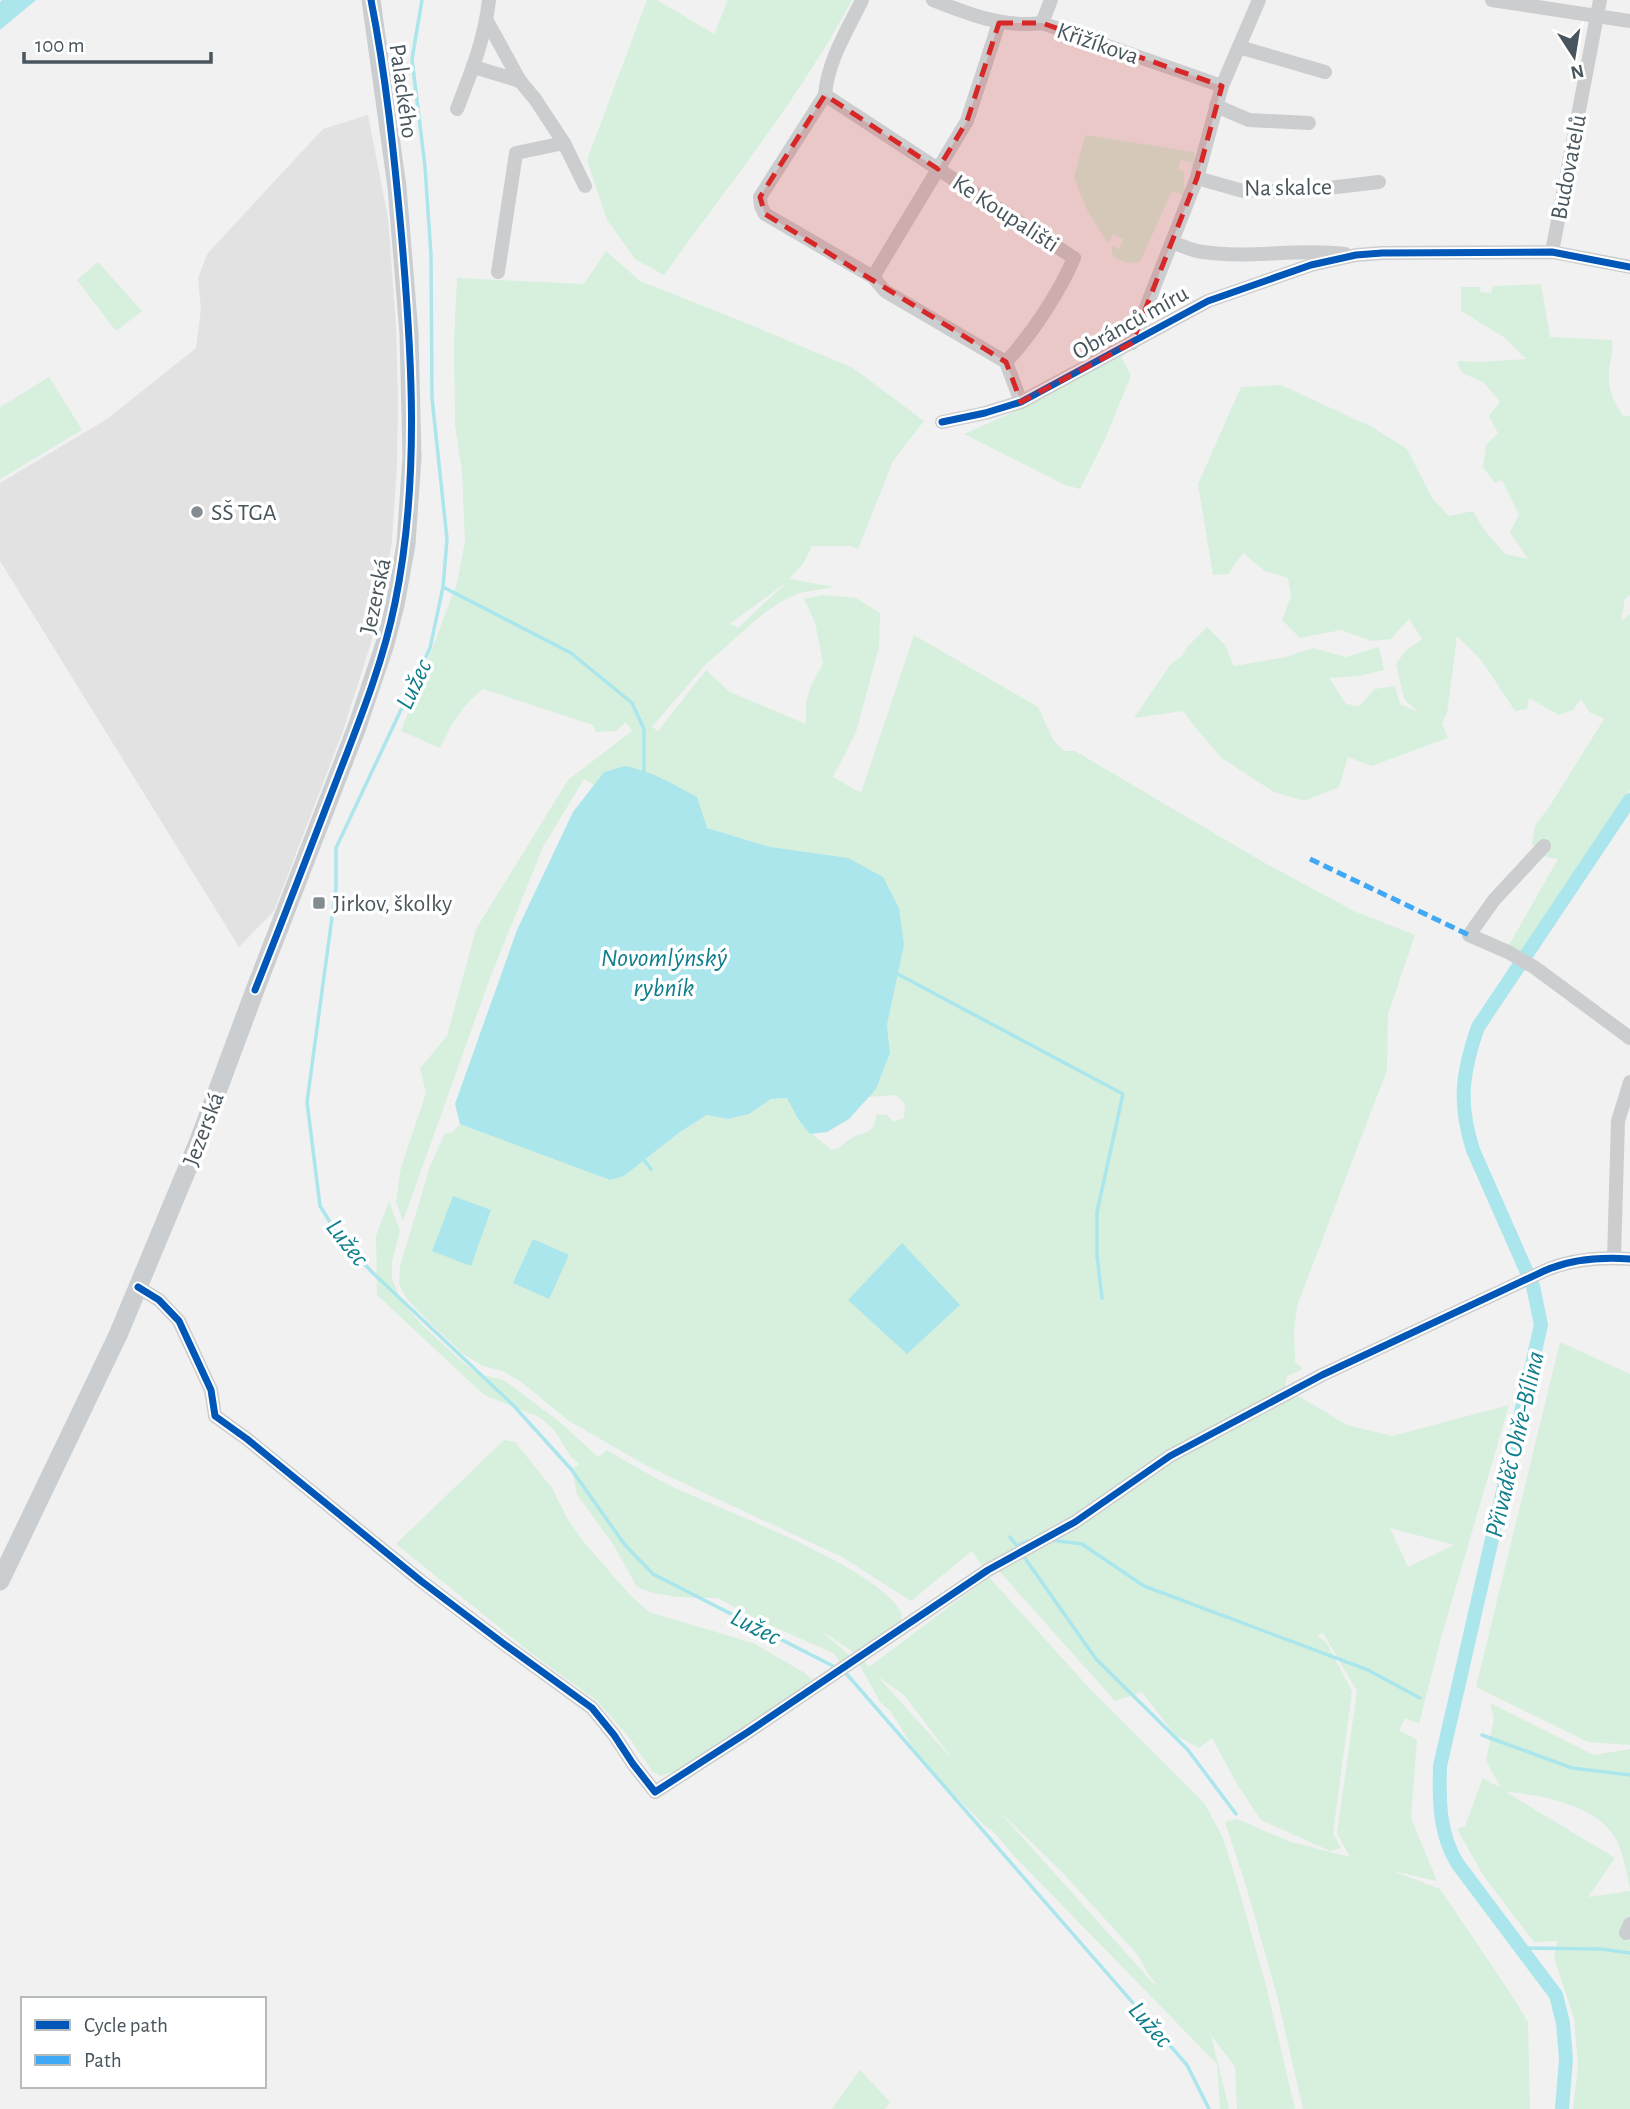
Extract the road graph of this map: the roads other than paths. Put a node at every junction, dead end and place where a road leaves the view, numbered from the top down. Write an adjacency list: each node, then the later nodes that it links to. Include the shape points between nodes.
1 (371, 0): 27 (street, Palackého)
2 (489, 0): 9 (street)
3 (862, 0): 18 (street, via 834,57)
4 (933, 0): 11 (street, Křižíkova)
5 (1051, 0): 12 (street)
6 (1259, 0): 13 (street)
7 (1492, 0): 8 (street)
8 (1599, 7): 10 (street); 29 (street, Budovatelů)
9 (487, 21): 14 (street); 16 (street)
10 (1630, 21)
11 (999, 23): 12 (street, Křižíkova); 23 (street, Ke Koupališti, via 967,121)
12 (1042, 23): 17 (street, Křižíkova)
13 (1239, 47): 15 (street); 17 (street)
14 (474, 67): 16 (street); 20 (street)
15 (1325, 72)
16 (520, 81): 22 (street)
17 (1222, 86): 19 (street)
18 (825, 94): 23 (street, Ke Koupališti); 33 (street, via 760,197 761,206 765,214)
19 (1216, 106): 21 (street, via 1249,120); 24 (street)
20 (457, 109)
21 (1309, 123)
22 (564, 143): 26 (street); 32 (street, via 516,153)
23 (938, 169): 33 (street, Ke Koupališti); 35 (street, Ke Koupališti, via 1074,258 1042,314)
24 (1197, 178): 25 (street, Na skalce, via 1243,191 1303,191); 28 (street)
25 (1379, 182)
26 (585, 186)
27 (397, 187): 43 (street, Jezerská, via 409,333 412,457 406,544 395,605 357,727)
28 (1172, 242): 30 (street, via 1200,252); 34 (street)
29 (1552, 252): 30 (street, Obránců míru); 31 (street, Obránců míru)
30 (1356, 255): 34 (street, Obránců míru, via 1311,265 1208,301)
31 (1630, 267)
32 (498, 272)
33 (873, 278): 35 (street, via 885,291)
34 (1132, 343): 36 (street, Obránců míru)
35 (1006, 362): 36 (street)
36 (1021, 402): 37 (street, Obránců míru)
37 (942, 422)
38 (1544, 846): 39 (street, via 1469,935 1534,967)
39 (1630, 1038)
40 (1630, 1083): 41 (street, via 1618,1121)
41 (1614, 1258): 42 (street); 43 (street, via 1553,1267 1516,1283 1322,1376 1170,1456 1075,1522 988,1570 655,1792 592,1708 421,1581 215,1416 211,1390 179,1321)
42 (1630, 1259)
43 (138, 1287): 44 (street, Jezerská)
44 (0, 1581)

